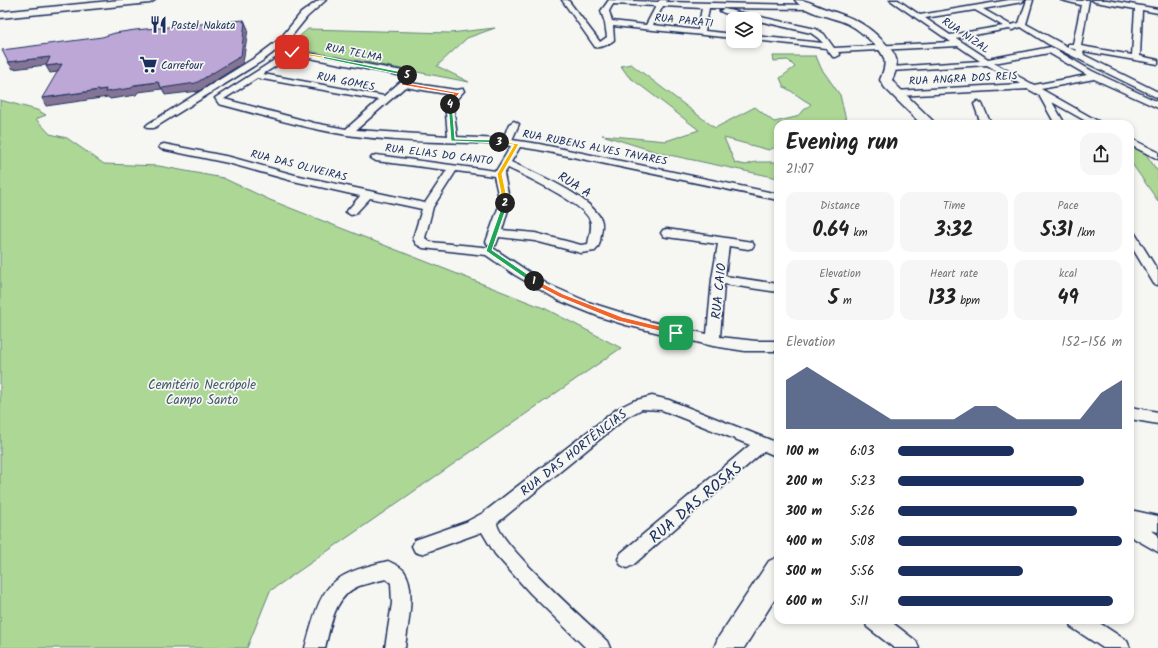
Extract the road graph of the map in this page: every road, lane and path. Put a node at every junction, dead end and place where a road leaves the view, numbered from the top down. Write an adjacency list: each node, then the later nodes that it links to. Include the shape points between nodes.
1 (150, 0): 19 (main road)
2 (323, 0): 56 (street, via 304,15 283,41 259,60)
3 (893, 0): 20 (street, RUA NIZAL)
4 (989, 0): 13 (street)
5 (1022, 0): 13 (street)
6 (1030, 0): 22 (street)
7 (1064, 0): 11 (street)
8 (1095, 0): 17 (street)
9 (611, 1): 10 (street); 21 (street, via 605,11)
10 (663, 2): 15 (street); 24 (street)
11 (1085, 2): 32 (street)
12 (805, 4): 15 (street); 31 (main road, via 859,25)
13 (997, 4): 16 (street)
14 (567, 5): 21 (street, via 598,45 610,38)
15 (707, 6): 25 (street); 33 (street, via 813,31 821,36)
16 (975, 8): 20 (street); 23 (street)
17 (1139, 8): 18 (street); 35 (street)
18 (1158, 11)
19 (0, 15)
20 (919, 17): 27 (street, RUA NIZAL)
21 (608, 23): 24 (street, RUA PARATI)
22 (1022, 25): 23 (street); 30 (street)
23 (1009, 26): 27 (street); 30 (street)
24 (649, 27): 25 (street, RUA PARATI)
25 (701, 33): 26 (street, RUA PARATI)
26 (726, 35)
27 (949, 37): 29 (street, RUA NIZAL)
28 (762, 39): 33 (street)
29 (959, 44): 31 (street); 36 (street, RUA NIZAL)
30 (1051, 46): 32 (street); 34 (street); 36 (street); 40 (street)
31 (884, 48): 33 (street); 38 (main road, via 892,61)
32 (1077, 48): 34 (street); 35 (street)
33 (832, 50)
34 (1082, 57): 45 (street)
35 (1136, 58): 37 (street)
36 (987, 62): 38 (street); 42 (street, RUA NIZAL)
37 (1158, 62)
38 (891, 70): 43 (main road, via 886,80)
39 (255, 75): 41 (street, RUA TELMA, via 295,52 408,75 410,78); 46 (street, RUA GOMES); 57 (street, RUA RUBENS ALVES TAVARES, via 219,98 222,102 314,126)
40 (1095, 76): 42 (street, RUA ANGRA DOS REIS); 48 (street)
41 (403, 84): 46 (street); 58 (street, via 459,92 449,103)
42 (1031, 87): 43 (street, RUA ANGRA DOS REIS); 44 (street, RUA NIZAL)
43 (898, 93): 51 (main road)
44 (1043, 94): 49 (street, RUA NIZAL); 50 (street)
45 (1158, 95)
46 (385, 99): 57 (street)
47 (978, 104): 52 (street)
48 (1158, 105)
49 (1076, 112): 50 (street); 54 (street, RUA NIZAL)
50 (1053, 113): 53 (street)
51 (926, 120)
52 (984, 120)
53 (1057, 120)
54 (1091, 120)
55 (514, 124): 59 (street)
56 (151, 126)
57 (348, 132): 58 (street, RUA RUBENS ALVES TAVARES)
58 (453, 140): 59 (street, RUA RUBENS ALVES TAVARES)
59 (512, 143): 64 (street); 69 (street, RUA RUBENS ALVES TAVARES)
60 (1134, 143): 62 (street)
61 (164, 147): 68 (street, RUA DAS OLIVEIRAS, via 230,160 293,178)
62 (1154, 153): 65 (street)
63 (376, 158): 66 (street, RUA ELIAS DO CANTO)
64 (506, 163): 67 (street); 72 (street, RUA A, via 542,181 590,211 596,221 594,245 588,249 581,249 535,237)
65 (1158, 163)
66 (453, 168): 67 (street, RUA ELIAS DO CANTO); 70 (street)
67 (499, 174): 72 (street, via 505,203)
68 (367, 194): 70 (street, RUA DAS OLIVEIRAS); 71 (street)
69 (774, 195)
70 (428, 207): 77 (street, via 420,231 419,238 422,243)
71 (351, 212)
72 (495, 233): 77 (street)
73 (667, 233): 74 (street)
74 (724, 242): 75 (street); 78 (street, RUA CAIO)
75 (748, 245)
76 (1135, 249): 79 (street)
77 (489, 251): 81 (street, via 524,276 561,295 620,319)
78 (718, 279): 80 (street); 81 (street, RUA CAIO)
79 (1158, 281)
80 (774, 287)
81 (713, 341): 82 (street, via 745,346)
82 (774, 346)
83 (1134, 414): 84 (street)
84 (1158, 418)
85 (774, 449): 86 (street, RUA DAS HORTÊNCIAS, via 651,401 636,405 622,413); 92 (street, RUA DAS ROSAS)
86 (489, 519): 91 (street, RUA DAS HORTÊNCIAS); 98 (street, via 489,529 501,548 536,587)
87 (1134, 519): 88 (street)
88 (1158, 524)
89 (1134, 529): 90 (street)
90 (1158, 544)
91 (421, 546)
92 (627, 559)
93 (774, 576): 99 (main road)
94 (879, 624): 100 (street)
95 (1084, 624): 101 (street)
96 (315, 648): 97 (street, via 332,597 341,586 352,580 388,570 396,574 400,581 401,601)
97 (395, 648)
98 (600, 648)
99 (728, 648)
100 (909, 648)
101 (1120, 648)

